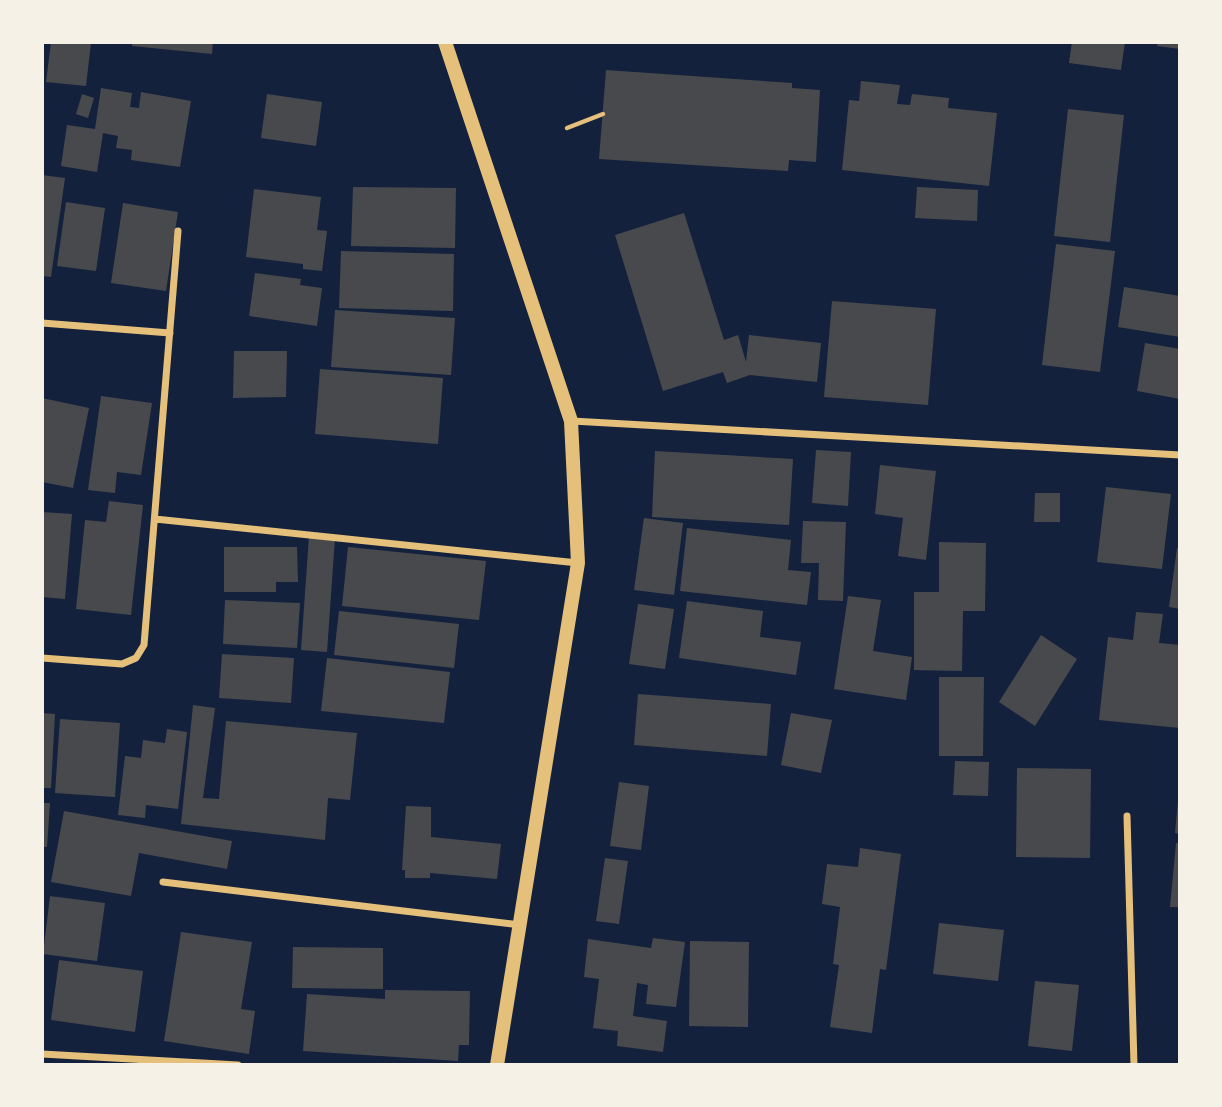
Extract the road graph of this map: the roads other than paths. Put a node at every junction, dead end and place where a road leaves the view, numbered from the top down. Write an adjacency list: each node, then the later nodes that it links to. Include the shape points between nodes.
1 (445, 42): 5 (main road)
2 (178, 231): 4 (street)
3 (42, 323): 4 (street)
4 (170, 333): 7 (street)
5 (571, 421): 6 (street); 8 (main road)
6 (1180, 455)
7 (155, 519): 8 (street); 9 (street, via 144,645 136,658 122,664)
8 (578, 563): 12 (main road)
9 (42, 658)
10 (1127, 816): 16 (street)
11 (163, 881): 12 (street)
12 (522, 925): 15 (main road)
13 (42, 1054): 14 (street)
14 (238, 1065)
15 (497, 1065)
16 (1134, 1065)

